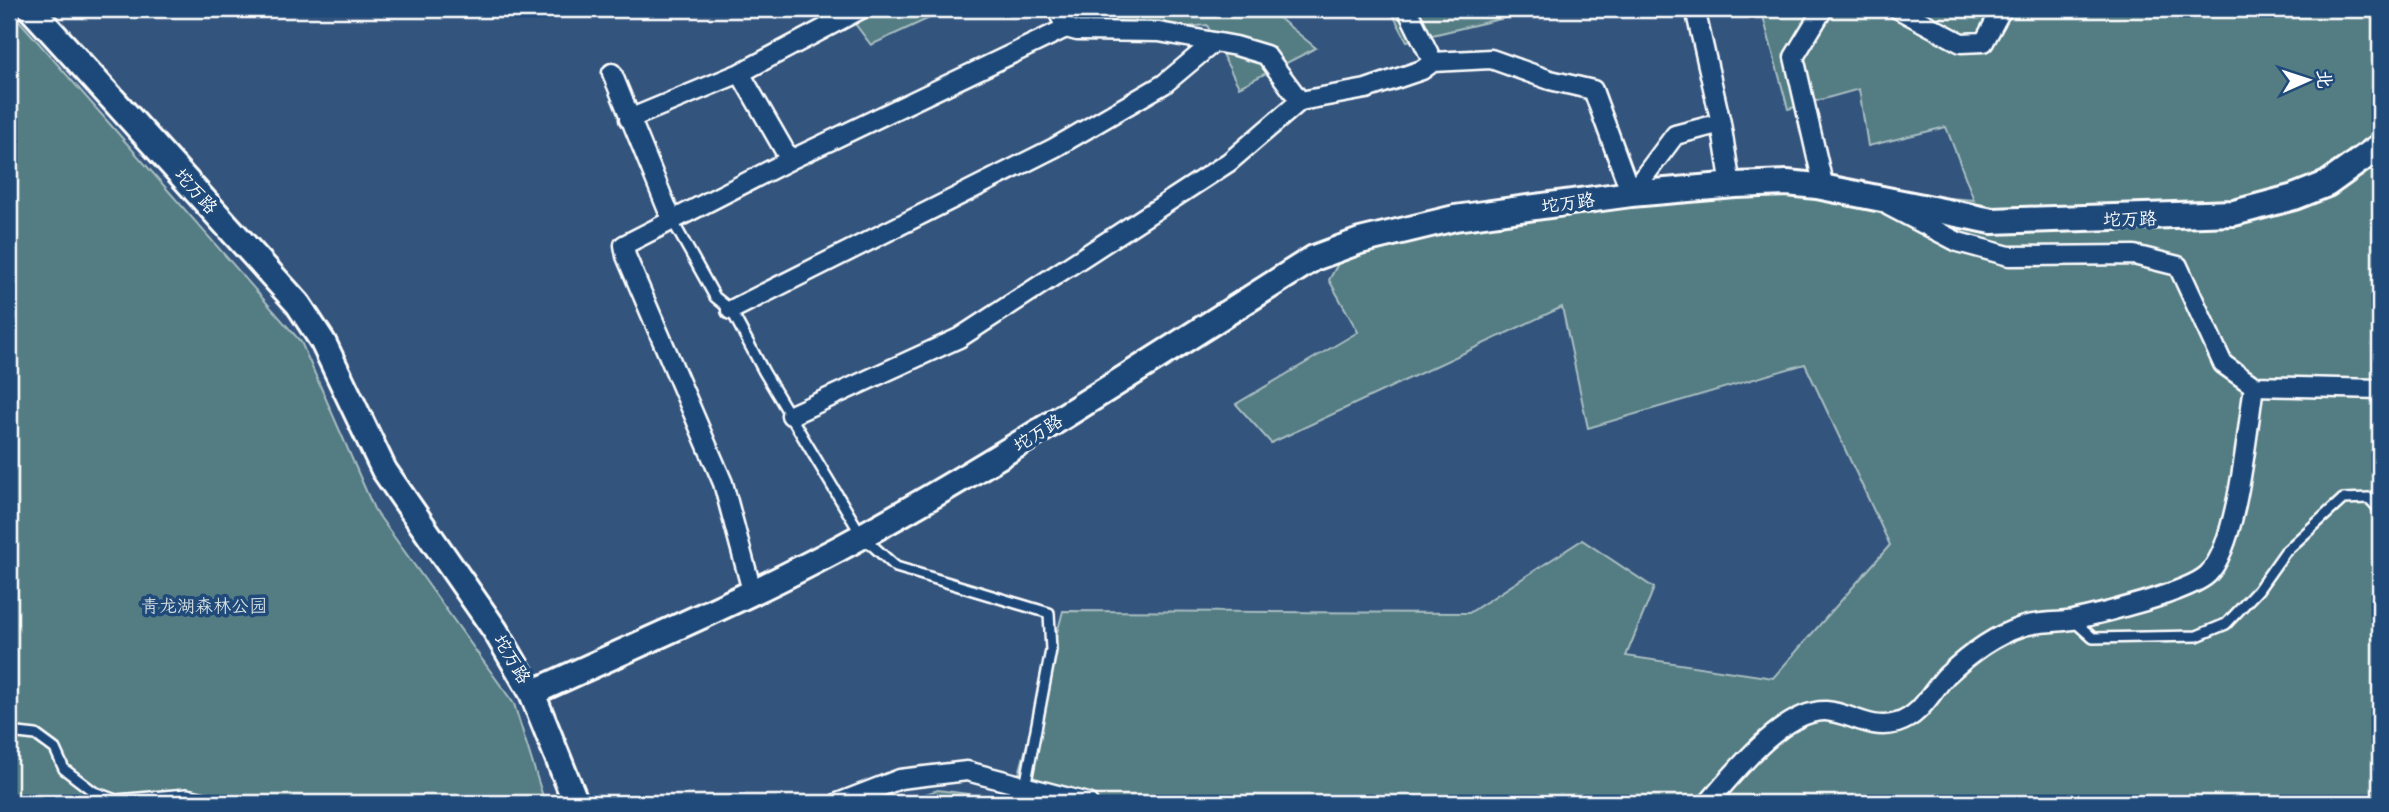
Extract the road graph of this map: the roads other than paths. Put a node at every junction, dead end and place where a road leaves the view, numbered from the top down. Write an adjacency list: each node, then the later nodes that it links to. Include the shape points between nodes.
1 (31, 9): 32 (main road, 坨万路, via 298,304 323,342 384,470 495,630)
2 (861, 9): 13 (street)
3 (1057, 9): 9 (street)
4 (1407, 9): 11 (street)
5 (1695, 9): 16 (street)
6 (1823, 9): 20 (street, via 1794,57)
7 (1898, 9): 8 (street, via 1961,43 1984,42)
8 (2002, 9)
9 (1066, 28): 10 (street, via 1159,32); 18 (street)
10 (1213, 43): 14 (street, via 1266,55); 24 (street, via 1164,83 1054,148)
11 (1433, 62): 14 (street, via 1366,89); 21 (street, via 1491,59 1593,90)
12 (612, 73): 15 (street)
13 (740, 73): 15 (street); 18 (street)
14 (1300, 101): 27 (street, via 1228,162 959,338)
15 (629, 119): 23 (street)
16 (1721, 123): 19 (street); 21 (street, via 1675,135)
17 (2380, 146): 22 (main road, 坨万路, via 2327,184 2234,214 1992,222)
18 (790, 160): 23 (street)
19 (1731, 186): 20 (main road, 坨万路, via 1787,183); 21 (main road, 坨万路)
20 (1824, 188): 22 (main road, 坨万路)
21 (1631, 194): 29 (main road, 坨万路, via 1455,218 1360,241 1314,258 1031,438)
22 (1880, 201): 25 (street, via 1958,242 2009,256 2134,255 2178,266 2223,364)
23 (671, 218): 24 (lane, via 715,296); 30 (street, via 624,245 626,256 723,483)
24 (731, 310): 27 (lane)
25 (2254, 386): 26 (street); 31 (street, via 2230,533 2208,574 2188,587)
26 (2380, 389)
27 (791, 415): 29 (lane)
28 (2380, 510): 31 (lane, via 2369,498 2343,499 2285,552 2226,624 2197,636 2092,638)
29 (862, 536): 30 (main road, 坨万路); 34 (lane, via 896,567 1049,613 1051,650)
30 (752, 591): 32 (main road, 坨万路)
31 (2073, 620): 39 (street, via 2021,626 1970,654 1925,705 1899,723 1871,725 1826,711 1805,715 1774,735)
32 (532, 693): 36 (main road)
33 (9, 732): 35 (lane, via 36,734 55,749 64,769 94,792 116,800 187,793)
34 (1025, 787): 37 (street, via 967,771 900,779); 38 (street)
35 (229, 803)
36 (576, 803)
37 (838, 803)
38 (1088, 803)
39 (1708, 803)

